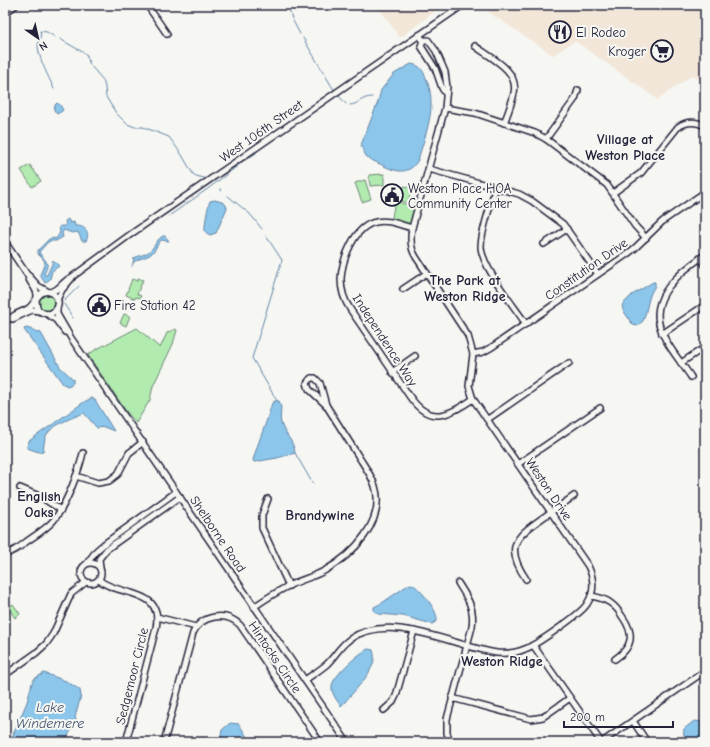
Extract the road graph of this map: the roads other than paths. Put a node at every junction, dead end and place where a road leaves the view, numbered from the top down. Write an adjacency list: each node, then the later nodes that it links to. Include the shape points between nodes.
1 (16, 5): 4 (street)
2 (147, 5): 5 (street)
3 (463, 5): 6 (street, West 106th Street)
4 (5, 13)
5 (167, 34)
6 (419, 35): 7 (street, Weston Drive); 29 (street, West 106th Street)
7 (422, 40): 10 (street, Weston Drive, via 421,46 435,68); 10 (street, Weston Drive, via 428,40 442,63)
8 (475, 46): 12 (street, via 505,68 514,79 514,94)
9 (578, 90): 14 (street, via 574,102)
10 (446, 94): 11 (street, Weston Drive)
11 (445, 108): 12 (street, via 470,112); 15 (street, Weston Drive)
12 (504, 123): 14 (street)
13 (705, 126): 17 (street, via 693,122 678,126 640,173)
14 (546, 139): 17 (street, via 604,182)
15 (429, 169): 16 (street); 19 (street, Weston Drive)
16 (496, 188): 20 (street, via 525,197 556,218); 39 (street, via 482,237 482,255)
17 (613, 193): 21 (street)
18 (704, 195): 21 (street, Constitution Drive, via 663,221)
19 (412, 228): 26 (street, Weston Drive, via 411,249); 47 (street, Independence Way, via 382,221 363,228 352,241 342,274 343,292 348,306)
20 (567, 229): 23 (street); 27 (street)
21 (646, 238): 27 (street, Constitution Drive)
22 (5, 242): 28 (street)
23 (544, 244)
24 (703, 256): 25 (street); 40 (street, via 684,270 662,296 658,316)
25 (705, 265)
26 (426, 273): 30 (street); 43 (street, Weston Drive, via 467,333)
27 (598, 274): 39 (street, Constitution Drive)
28 (28, 276): 31 (street, via 40,288); 32 (street, via 37,291)
29 (72, 277): 31 (street, West 106th Street, via 55,291); 33 (street, West 106th Street)
30 (404, 289)
31 (49, 292): 32 (street, via 42,293); 33 (street)
32 (37, 299): 36 (street, via 36,306); 38 (street)
33 (58, 300): 35 (street)
34 (705, 305): 40 (street)
35 (57, 308): 37 (street); 41 (street, Shelborne Road, via 57,314)
36 (39, 311): 37 (street); 38 (street, via 32,310)
37 (46, 314): 41 (street, Shelborne Road, via 55,319)
38 (6, 322)
39 (526, 324): 43 (street, Constitution Drive, via 489,349)
40 (662, 334): 46 (street)
41 (71, 338): 53 (street, Shelborne Road)
42 (705, 347): 46 (street)
43 (473, 354): 49 (street, Weston Drive, via 469,383)
44 (415, 356): 47 (street)
45 (569, 363): 52 (street)
46 (681, 363): 48 (street)
47 (392, 372): 49 (street, Independence Way, via 415,405 429,414 451,413)
48 (691, 377)
49 (473, 399): 52 (street, Weston Drive)
50 (326, 405): 50 (street, via 319,381 315,378 309,379 308,388); 71 (street, via 373,482 377,496 376,511 364,535 343,559)
51 (600, 408): 55 (street)
52 (488, 419): 55 (street, Weston Drive)
53 (143, 442): 56 (street, via 129,453 118,474 109,481 95,483); 58 (street, Shelborne Road)
54 (83, 452): 56 (street)
55 (518, 464): 63 (street, Weston Drive)
56 (76, 476): 62 (street)
57 (20, 488): 62 (street)
58 (176, 492): 60 (street, Shelborne Road); 65 (street, via 104,544)
59 (574, 496): 63 (street)
60 (180, 497): 66 (street, via 107,549 99,559); 73 (street, Shelborne Road)
61 (268, 499): 71 (street, via 262,515 262,528)
62 (61, 510): 64 (street, via 46,528)
63 (551, 512): 67 (street, via 524,532 517,542 514,551 515,561); 72 (street, Weston Drive, via 590,569 593,585)
64 (6, 554)
65 (88, 562): 66 (street, via 96,563); 69 (street, via 81,573)
66 (100, 567): 68 (street, via 102,572)
67 (526, 579)
68 (99, 580): 69 (street); 74 (street, Sedgemoor Circle, via 106,585 144,597 153,606)
69 (86, 582): 81 (street, via 70,594 46,644)
70 (458, 583): 77 (street, via 468,599 472,612 472,626)
71 (289, 586): 73 (street)
72 (591, 596): 78 (street, via 586,607); 79 (street, via 608,601 629,626 629,644)
73 (254, 607): 82 (street, Shelborne Road)
74 (157, 617): 75 (street); 87 (street, Sedgemoor Circle)
75 (196, 627): 88 (street, via 191,637); 89 (street, Hintocks Circle, via 215,616 228,617 238,623)
76 (414, 631): 77 (street); 82 (street, via 379,628 357,635); 85 (street, via 396,696)
77 (466, 645): 78 (street, via 503,654 518,652); 83 (street)
78 (534, 645): 84 (street)
79 (615, 659)
80 (705, 671): 86 (street)
81 (5, 675)
82 (305, 680): 90 (street, Shelborne Road)
83 (452, 698): 84 (street, via 534,719 546,715); 91 (street, via 447,719)
84 (570, 698): 92 (street)
85 (384, 710)
86 (633, 721): 92 (street); 93 (street)
87 (126, 742)
88 (164, 742)
89 (320, 742)
90 (347, 742)
91 (450, 742)
92 (602, 742)
93 (647, 742)

